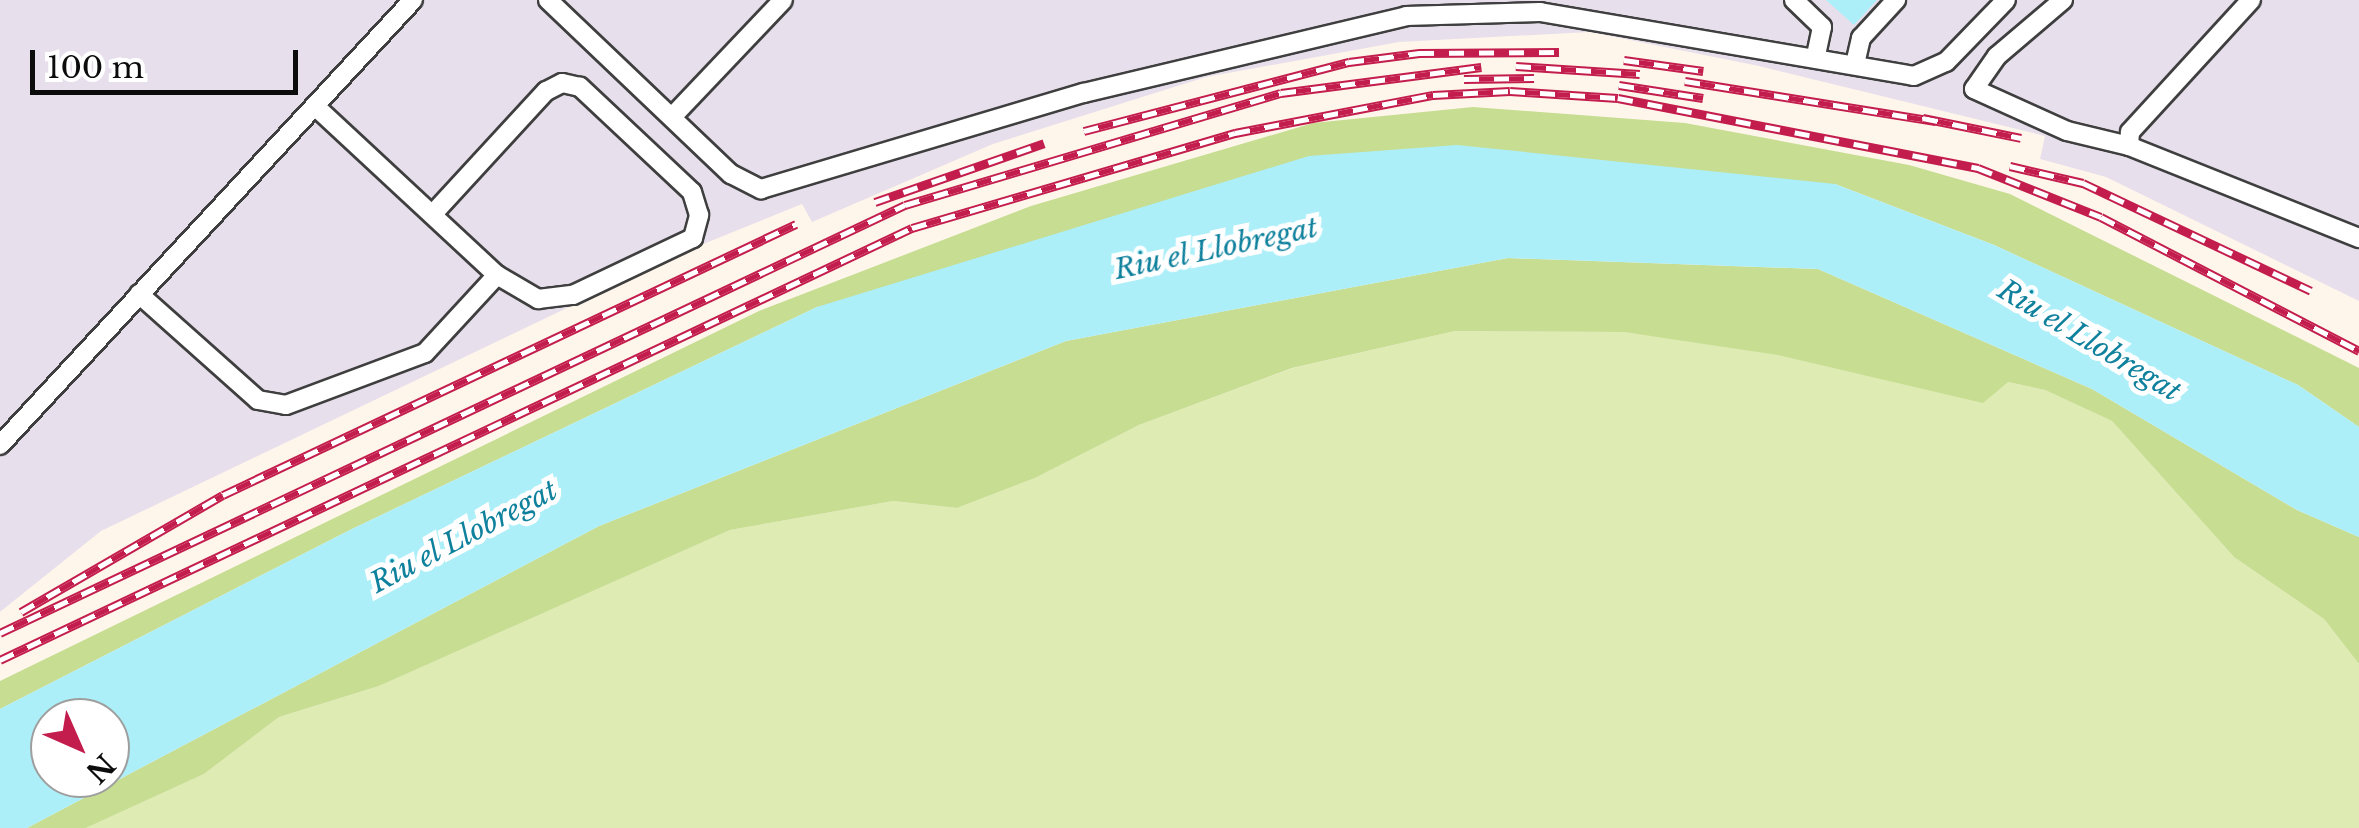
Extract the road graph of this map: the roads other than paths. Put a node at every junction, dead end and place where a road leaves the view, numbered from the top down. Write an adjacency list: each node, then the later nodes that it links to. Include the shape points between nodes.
1 (413, 0): 13 (lane)
2 (548, 0): 14 (lane)
3 (783, 0): 14 (lane)
4 (1794, 0): 11 (lane, via 1822,27)
5 (1896, 0): 12 (lane, via 1862,38)
6 (2006, 0): 12 (lane, via 1946,62 1914,76)
7 (2025, 0): 10 (lane)
8 (2063, 0): 10 (lane)
9 (2251, 0): 15 (lane, via 2130,132)
10 (2041, 13): 15 (lane, via 1974,90 2067,132)
11 (1816, 55): 12 (lane); 14 (lane, via 1540,12 1406,16 1084,93 761,188 731,174)
12 (1855, 64)
13 (316, 106): 16 (lane); 19 (lane)
14 (672, 117)
15 (2128, 146): 17 (lane)
16 (434, 213): 18 (lane); 18 (lane, via 546,90 562,83 580,87 692,192 699,215 693,238 573,294 538,299)
17 (2359, 238)
18 (497, 274): 19 (lane, via 425,353 286,405 258,400)
19 (140, 294): 20 (lane)
20 (0, 445)

